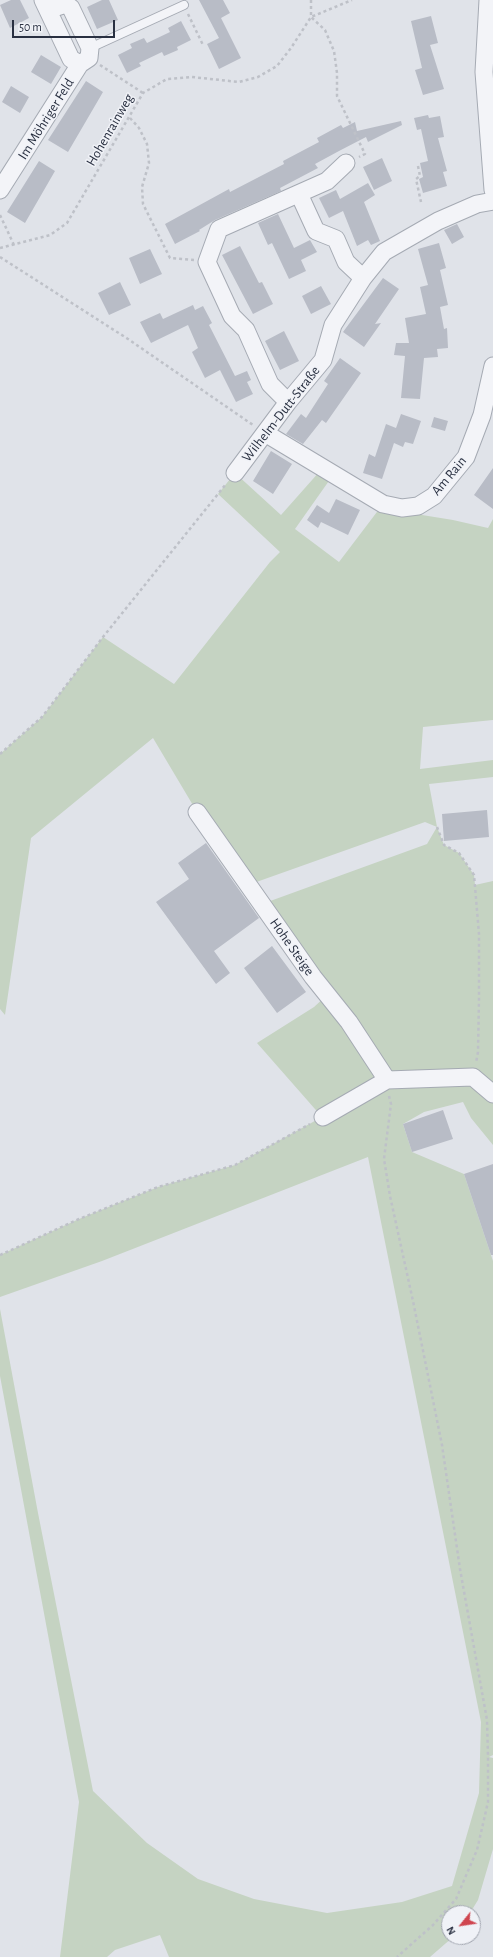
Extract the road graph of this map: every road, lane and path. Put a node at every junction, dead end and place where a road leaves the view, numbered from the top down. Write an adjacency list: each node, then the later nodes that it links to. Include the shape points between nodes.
1 (311, 0): 6 (path)
2 (352, 0): 6 (path)
3 (488, 0): 15 (street, via 484,72)
4 (46, 5): 8 (street, Im Möhriger Feld, via 71,59); 8 (street, Im Möhriger Feld, via 66,4 71,8)
5 (184, 5): 7 (path); 8 (lane)
6 (311, 17): 9 (path, Hohenrainweg, via 276,66 258,77 239,82 192,77 167,79); 11 (path, via 324,30 334,51 337,96 365,154)
7 (203, 45)
8 (86, 57): 9 (path); 13 (street, Im Möhriger Feld)
9 (143, 93): 10 (path, Hohenrainweg)
10 (130, 118): 20 (path, Hohenrainweg, via 67,223 50,235); 23 (path, via 139,128 147,144 149,162 142,188 143,204 170,258)
11 (346, 163): 16 (street, via 327,181)
12 (418, 166): 18 (path, via 420,176 416,179)
13 (6, 170): 14 (street, Im Möhriger Feld)
14 (0, 190)
15 (493, 190)
16 (299, 194): 23 (street, via 219,229); 24 (street, via 316,231 336,239 346,262)
17 (493, 201): 24 (street, Wilhelm-Dutt-Straße, via 477,204 438,220 408,237 384,252)
18 (421, 202)
19 (0, 215): 20 (path)
20 (14, 245): 21 (path, Hohenrainweg)
21 (0, 248)
22 (0, 257): 27 (path, via 128,339)
23 (207, 262): 26 (street, via 232,316 246,330 270,384)
24 (363, 278): 26 (street, Wilhelm-Dutt-Straße, via 333,325 323,360)
25 (493, 366): 27 (street, Am Rain, via 482,415 466,457 434,496 418,506 402,508 383,504)
26 (288, 402): 27 (street, Wilhelm-Dutt-Straße)
27 (265, 433): 28 (street, Wilhelm-Dutt-Straße)
28 (235, 473): 29 (path, via 42,717)
29 (0, 754)
30 (197, 812): 33 (street, Hohe Steige, via 313,977 349,1022)
31 (437, 827): 32 (path, via 444,845 459,853 474,875 479,934 479,999 478,1052)
32 (473, 1077): 33 (street); 34 (street)
33 (387, 1080): 35 (street); 37 (path, via 391,1104 384,1159 442,1445 460,1569 487,1720 488,1757 488,1802 478,1850 456,1899 433,1925)
34 (493, 1094)
35 (322, 1117): 36 (path, via 235,1165 158,1187)
36 (0, 1255)
37 (397, 1957)

